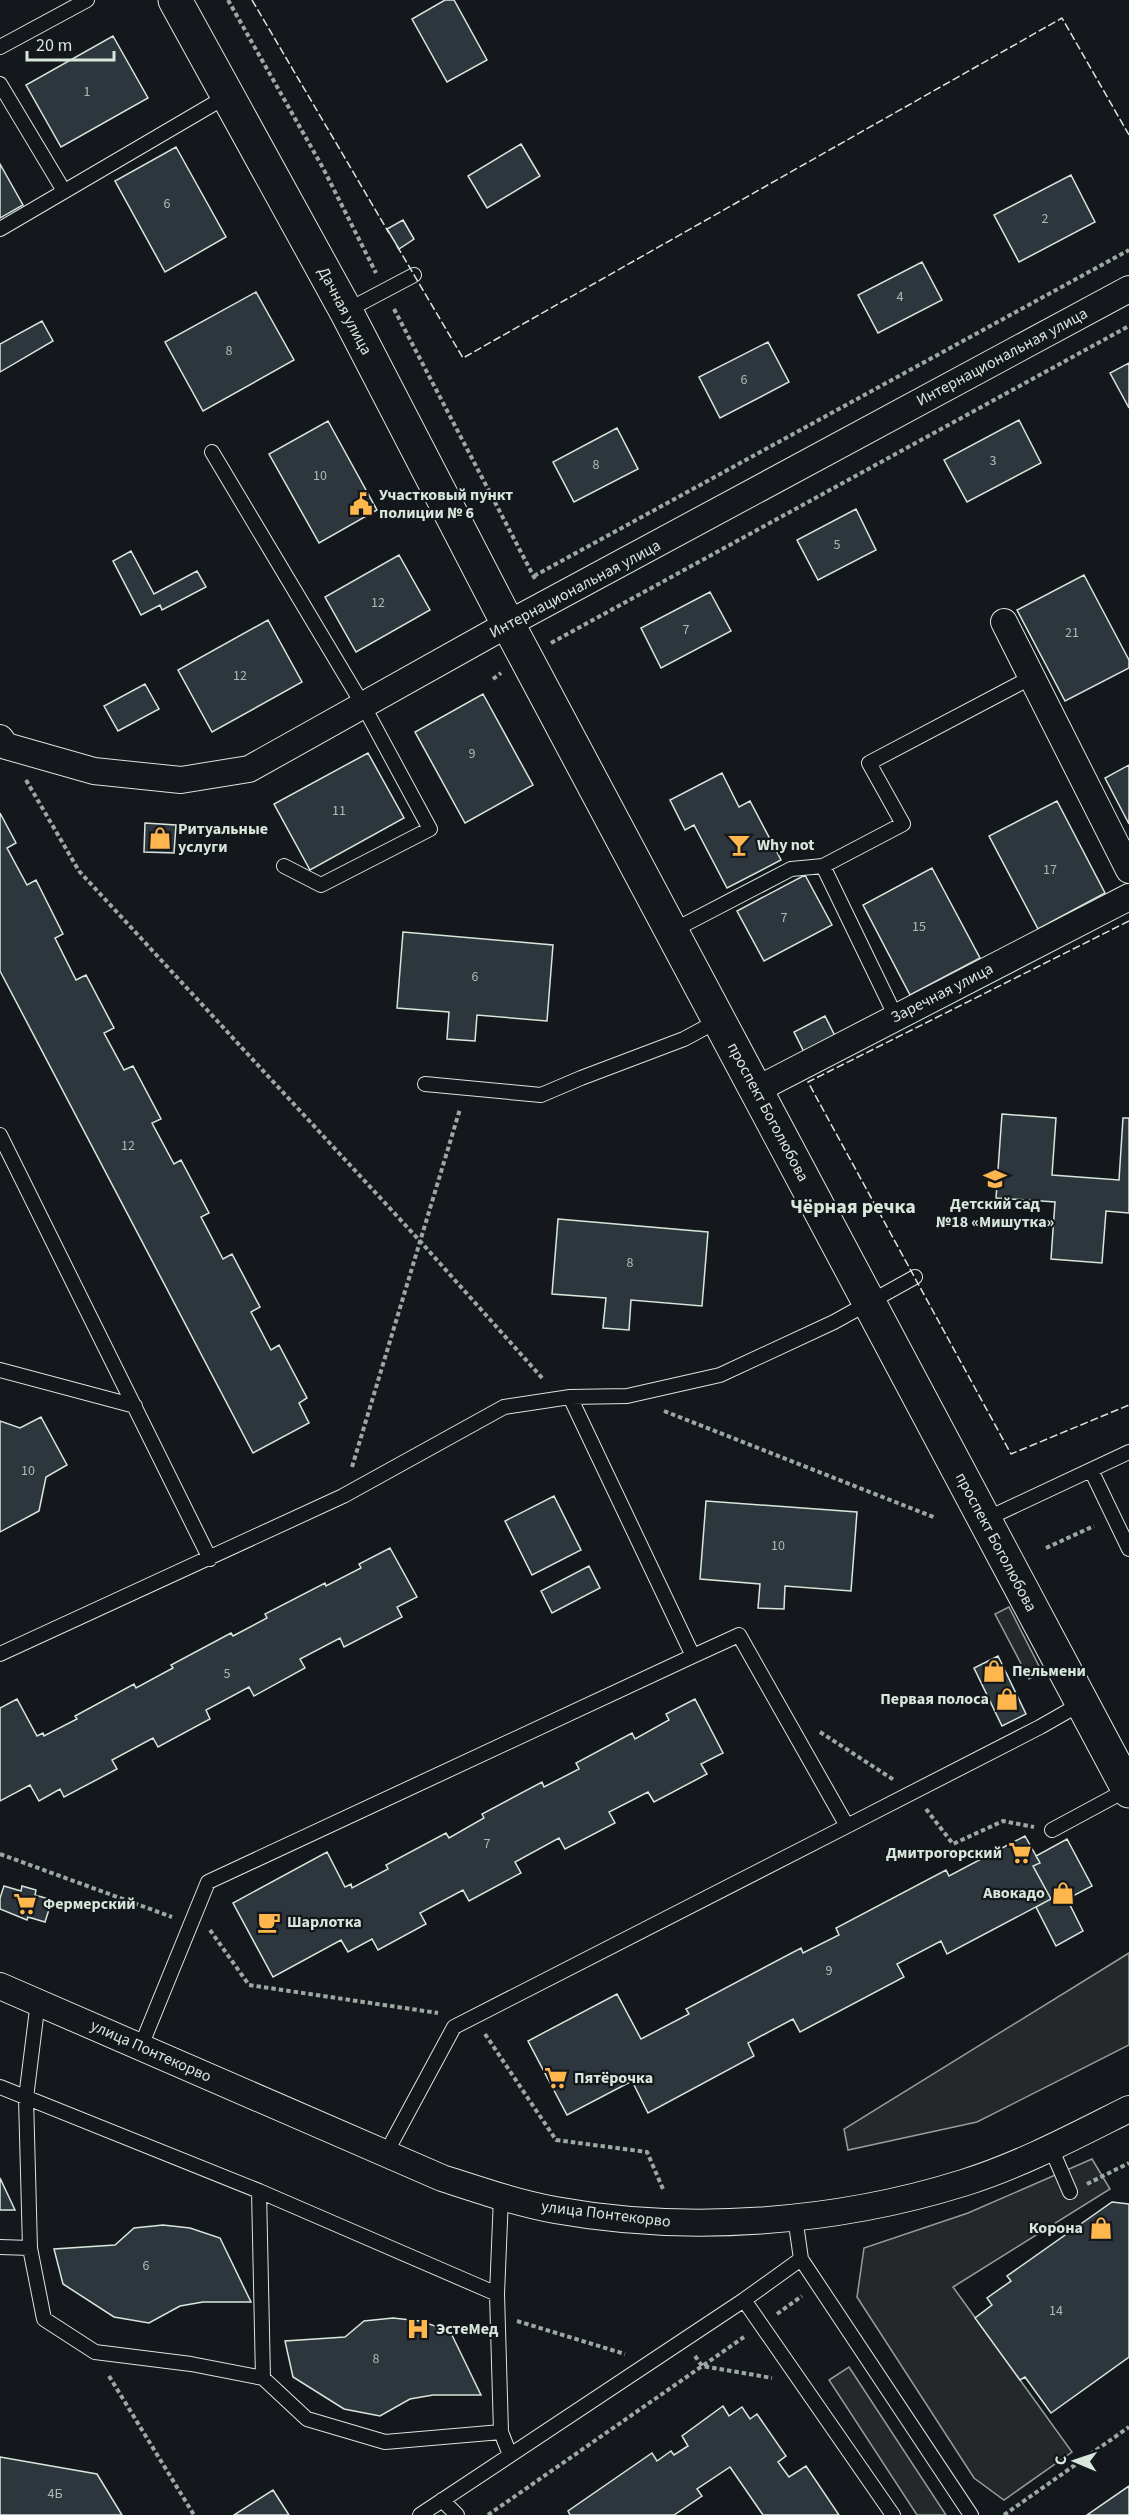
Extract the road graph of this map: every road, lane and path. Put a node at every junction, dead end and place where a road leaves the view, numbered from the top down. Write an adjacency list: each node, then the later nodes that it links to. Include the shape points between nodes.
1 (87, 0): 4 (lane)
2 (175, 0): 6 (main road, Дачная улица)
3 (228, 0): 12 (path, via 323,168)
4 (0, 47)
5 (0, 84): 7 (lane)
6 (227, 96): 7 (lane); 13 (main road, Дачная улица)
7 (64, 191): 8 (lane)
8 (0, 229)
9 (1129, 250): 16 (path)
10 (414, 275): 12 (lane)
11 (1129, 289): 17 (street, Интернациональная улица)
12 (385, 292): 13 (lane); 16 (path)
13 (346, 311): 19 (main road, Дачная улица)
14 (1129, 326): 17 (path, via 564,636)
15 (212, 452): 21 (lane)
16 (534, 576): 17 (path)
17 (547, 603): 19 (street, Интернациональная улица)
18 (1004, 622): 20 (street)
19 (508, 624): 21 (street, Интернациональная улица); 27 (main road, проспект Боголюбова)
20 (1032, 677): 24 (lane, via 868,763 903,825); 25 (street)
21 (363, 705): 22 (street, Интернациональная улица, via 249,769 181,780 94,771); 23 (lane, via 430,829 321,885)
22 (3, 742): 34 (path, via 79,871)
23 (284, 866)
24 (822, 866): 27 (lane, via 791,869); 28 (lane)
25 (1129, 870)
26 (1129, 897): 28 (street, Заречная улица)
27 (672, 932): 29 (main road, проспект Боголюбова)
28 (896, 1017): 32 (street, Заречная улица)
29 (719, 1020): 31 (lane, via 684,1039 542,1095); 32 (main road, проспект Боголюбова)
30 (425, 1084): 31 (lane)
31 (466, 1088): 34 (path)
32 (756, 1090): 36 (main road, проспект Боголюбова)
33 (2, 1142): 40 (lane)
34 (420, 1241): 39 (path, via 541,1378); 43 (path)
35 (915, 1277): 36 (lane)
36 (868, 1302): 38 (lane, via 720,1375); 46 (main road, проспект Боголюбова)
37 (0, 1370): 40 (lane)
38 (627, 1396): 39 (lane); 45 (path)
39 (570, 1397): 43 (lane, via 504,1407); 51 (lane)
40 (135, 1406): 49 (lane)
41 (1129, 1452): 42 (lane)
42 (1091, 1470): 44 (lane); 46 (lane)
43 (344, 1496): 49 (lane)
44 (1113, 1517): 47 (path); 48 (lane)
45 (936, 1518)
46 (984, 1520): 52 (main road, проспект Боголюбова)
47 (1046, 1548)
48 (1129, 1549)
49 (210, 1559): 50 (lane)
50 (0, 1654)
51 (693, 1656): 54 (lane, via 739,1635); 57 (lane, via 208,1882)
52 (1082, 1703): 53 (main road, проспект Боголюбова); 54 (lane)
53 (1128, 1790): 55 (lane)
54 (847, 1826): 60 (lane)
55 (1052, 1830)
56 (0, 1854): 57 (path)
57 (191, 1924): 60 (path, via 213,1931 249,1985); 61 (lane)
58 (0, 1986): 59 (street, улица Понтекорво)
59 (38, 2001): 61 (street, улица Понтекорво); 63 (lane)
60 (473, 2017): 66 (lane, via 454,2028); 68 (path, via 556,2140 647,2151)
61 (141, 2046): 66 (street, улица Понтекорво)
62 (0, 2087): 63 (lane)
63 (26, 2097): 69 (lane); 74 (lane)
64 (1129, 2109): 65 (street, улица Понтекорво)
65 (1051, 2148): 70 (lane); 72 (street, улица Понтекорво, via 964,2183 865,2206)
66 (386, 2155): 71 (street, улица Понтекорво)
67 (1129, 2163): 70 (path)
68 (663, 2189)
69 (259, 2191): 77 (lane); 85 (lane)
70 (1071, 2192)
71 (501, 2197): 72 (street, улица Понтекорво, via 555,2210 671,2223); 77 (lane)
72 (795, 2217): 75 (lane)
73 (0, 2247): 74 (lane)
74 (30, 2248): 82 (lane, via 44,2319)
75 (801, 2259): 76 (lane); 78 (lane)
76 (817, 2286): 80 (path); 96 (lane)
77 (497, 2294): 79 (lane)
78 (744, 2300): 80 (lane); 81 (lane)
79 (498, 2315): 83 (path); 88 (lane)
80 (761, 2325): 84 (path); 86 (lane)
81 (684, 2340): 83 (lane); 84 (path)
82 (95, 2352): 85 (lane); 91 (path)
83 (651, 2362): 89 (lane)
84 (702, 2366): 86 (path); 94 (path)
85 (263, 2378): 88 (lane, via 307,2419 385,2442)
86 (802, 2384): 95 (lane)
87 (1129, 2427): 97 (path)
88 (501, 2432): 89 (lane)
89 (510, 2454): 90 (lane)
90 (442, 2499): 92 (lane); 93 (lane)
91 (194, 2515)
92 (420, 2515)
93 (457, 2515)
94 (488, 2515)
95 (893, 2515)
96 (971, 2515)
97 (1004, 2515)

